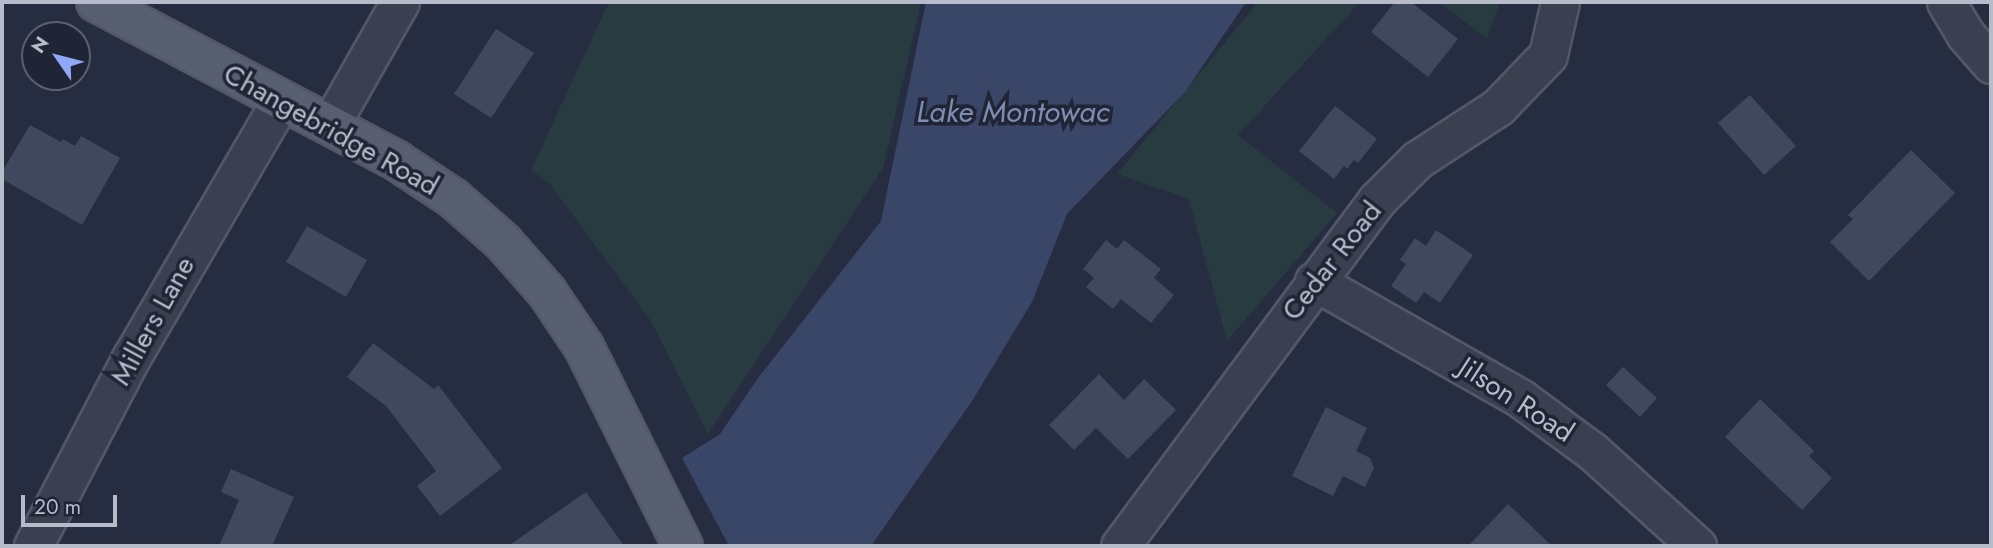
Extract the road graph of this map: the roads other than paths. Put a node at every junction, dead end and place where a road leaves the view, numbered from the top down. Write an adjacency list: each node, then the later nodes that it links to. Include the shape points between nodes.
1 (96, 2): 6 (main road, Changebridge Road)
2 (400, 2): 7 (street)
3 (1560, 2): 8 (street, Cedar Road, via 1548,55 1498,107 1417,160 1377,200)
4 (1945, 2): 5 (street)
5 (1991, 64)
6 (281, 100): 7 (main road, Changebridge Road); 9 (street, Millers Lane, via 138,346)
7 (330, 125): 10 (main road, Changebridge Road, via 453,198 503,242 547,292 584,347)
8 (1314, 281): 11 (street, Cedar Road); 12 (street, Jilson Road, via 1521,398 1592,450)
9 (33, 546)
10 (683, 546)
11 (1121, 546)
12 (1697, 546)

